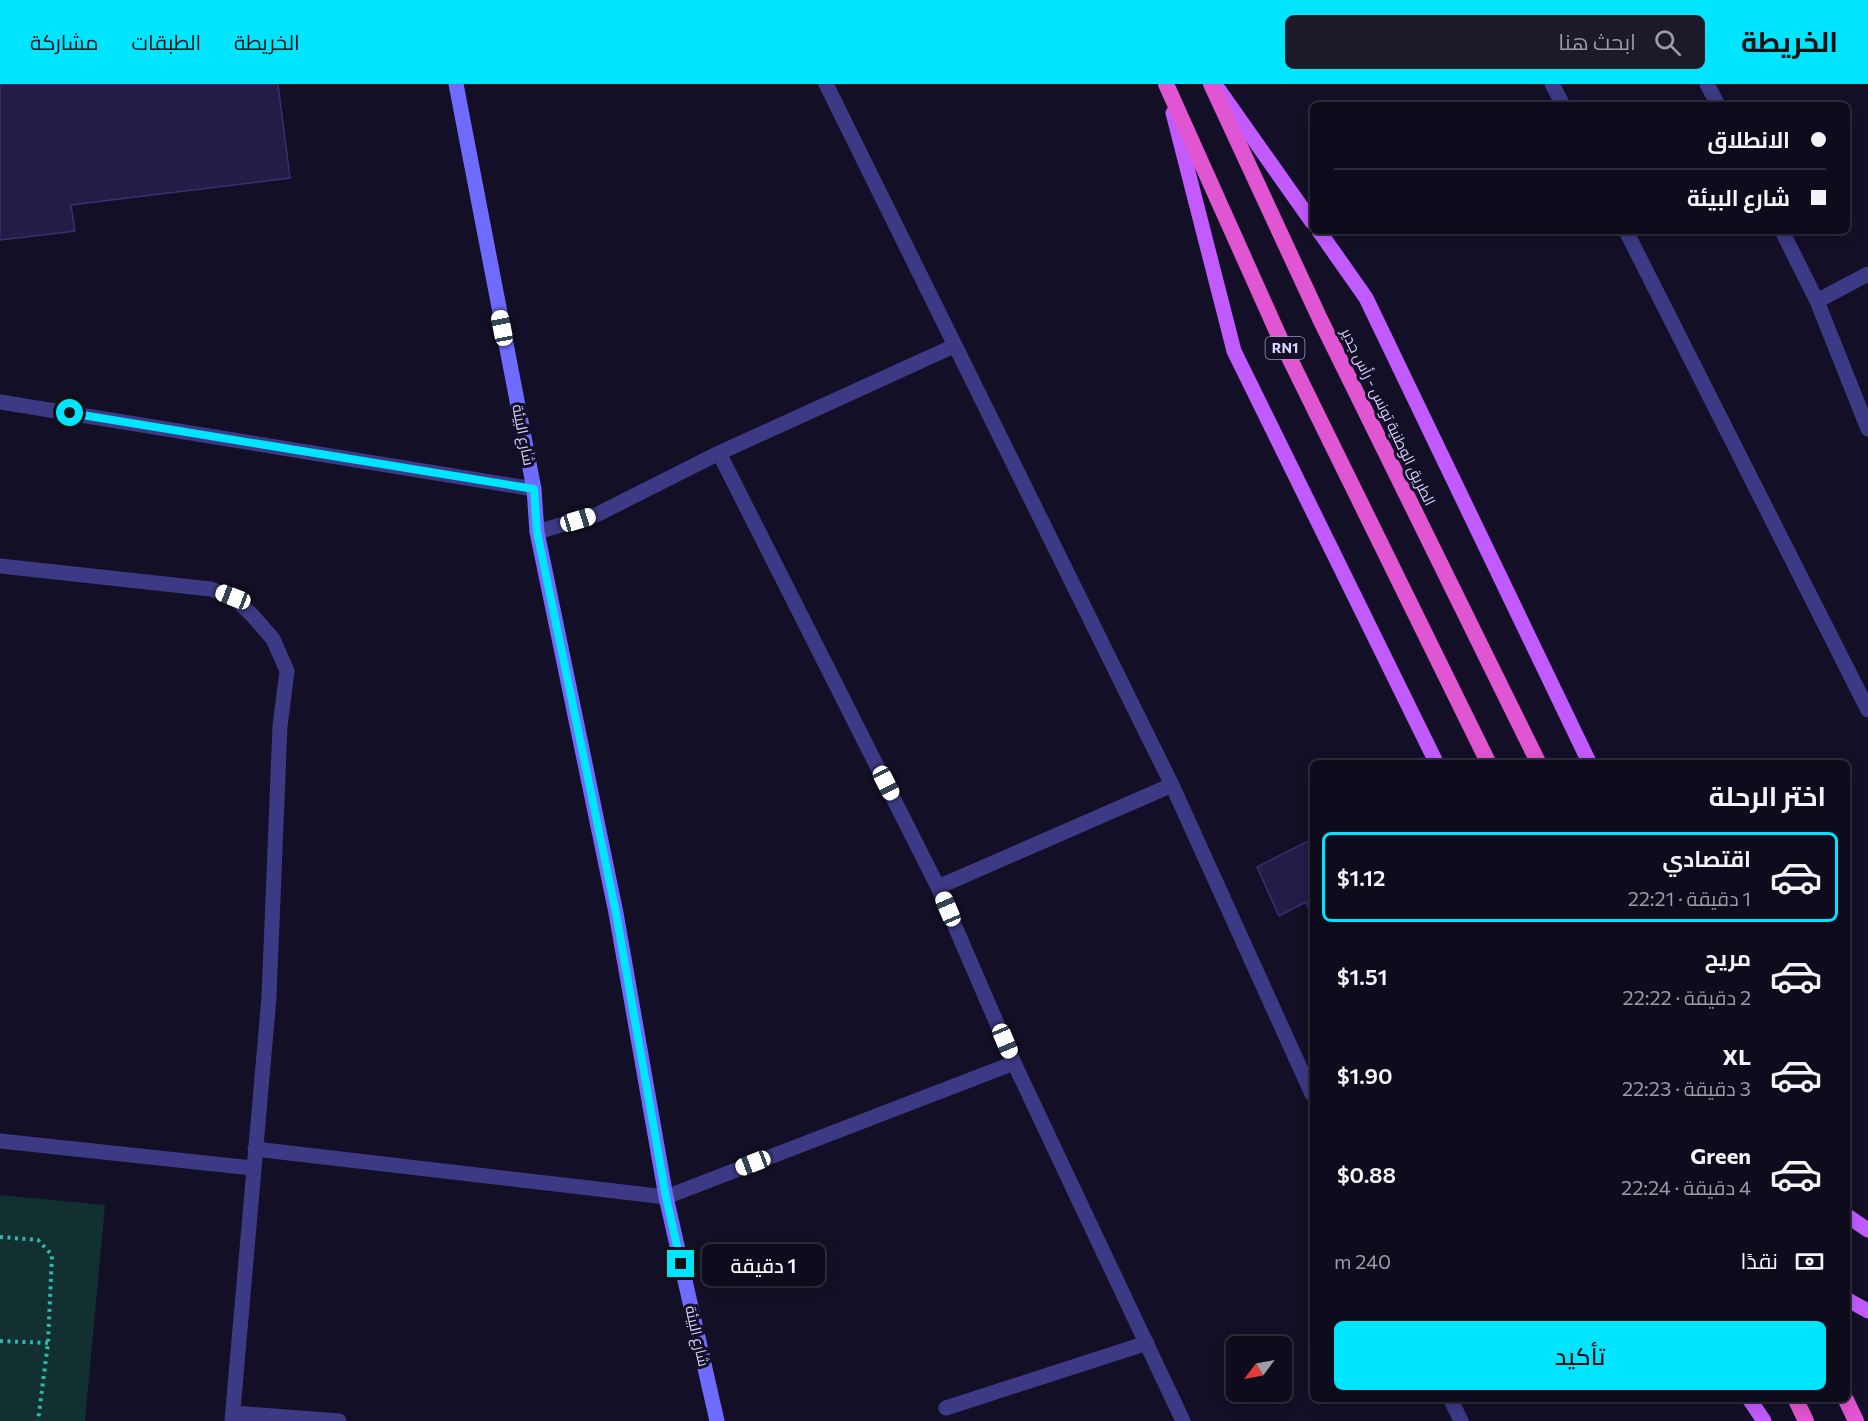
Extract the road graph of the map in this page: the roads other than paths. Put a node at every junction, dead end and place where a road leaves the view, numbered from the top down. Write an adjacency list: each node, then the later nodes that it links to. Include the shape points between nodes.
1 (456, 84): 19 (main road, شارع البيئة)
2 (826, 84): 15 (street)
3 (1213, 84): 9 (main road); 25 (highway, الطريق الوطنية تونس - رأس جدير / RN1, via 1320,319)
4 (1552, 84): 7 (street)
5 (1707, 84): 8 (street)
6 (1166, 85): 23 (main road, via 1234,351); 24 (highway, RN1, via 1283,345)
7 (1561, 102)
8 (1716, 102)
9 (1310, 219)
10 (1321, 234): 26 (main road, via 1366,298)
11 (1628, 234): 22 (street)
12 (1784, 234): 14 (street)
13 (1868, 274): 14 (street)
14 (1817, 301): 17 (street)
15 (954, 346): 18 (street); 27 (street)
16 (0, 402): 19 (street)
17 (1868, 429)
18 (719, 453): 20 (street, via 598,514); 28 (street)
19 (534, 489): 20 (main road, شارع البيئة)
20 (537, 532): 34 (main road, شارع البيئة, via 616,913)
21 (0, 566): 32 (street, via 211,589 233,597 273,639 286,671 268,997)
22 (1868, 710)
23 (1435, 760)
24 (1487, 760)
25 (1537, 760)
26 (1588, 760)
27 (1172, 785): 28 (street); 30 (street)
28 (938, 887): 29 (street)
29 (1014, 1063): 34 (street); 39 (street)
30 (1310, 1090)
31 (0, 1141): 33 (street)
32 (255, 1149): 33 (street); 34 (street)
33 (252, 1168): 46 (street)
34 (666, 1197): 48 (main road, شارع البيئة)
35 (1850, 1218): 36 (main road)
36 (1868, 1230)
37 (1850, 1298): 38 (main road)
38 (1868, 1311)
39 (1147, 1342): 45 (street); 49 (street)
40 (1452, 1402): 50 (street)
41 (1751, 1402): 51 (main road)
42 (1751, 1402): 52 (main road)
43 (1797, 1402): 53 (highway)
44 (1846, 1402): 54 (highway)
45 (946, 1408)
46 (232, 1417): 47 (street)
47 (339, 1421)
48 (717, 1421)
49 (1183, 1421)
50 (1461, 1421)
51 (1759, 1421)
52 (1764, 1421)
53 (1806, 1421)
54 (1856, 1421)

